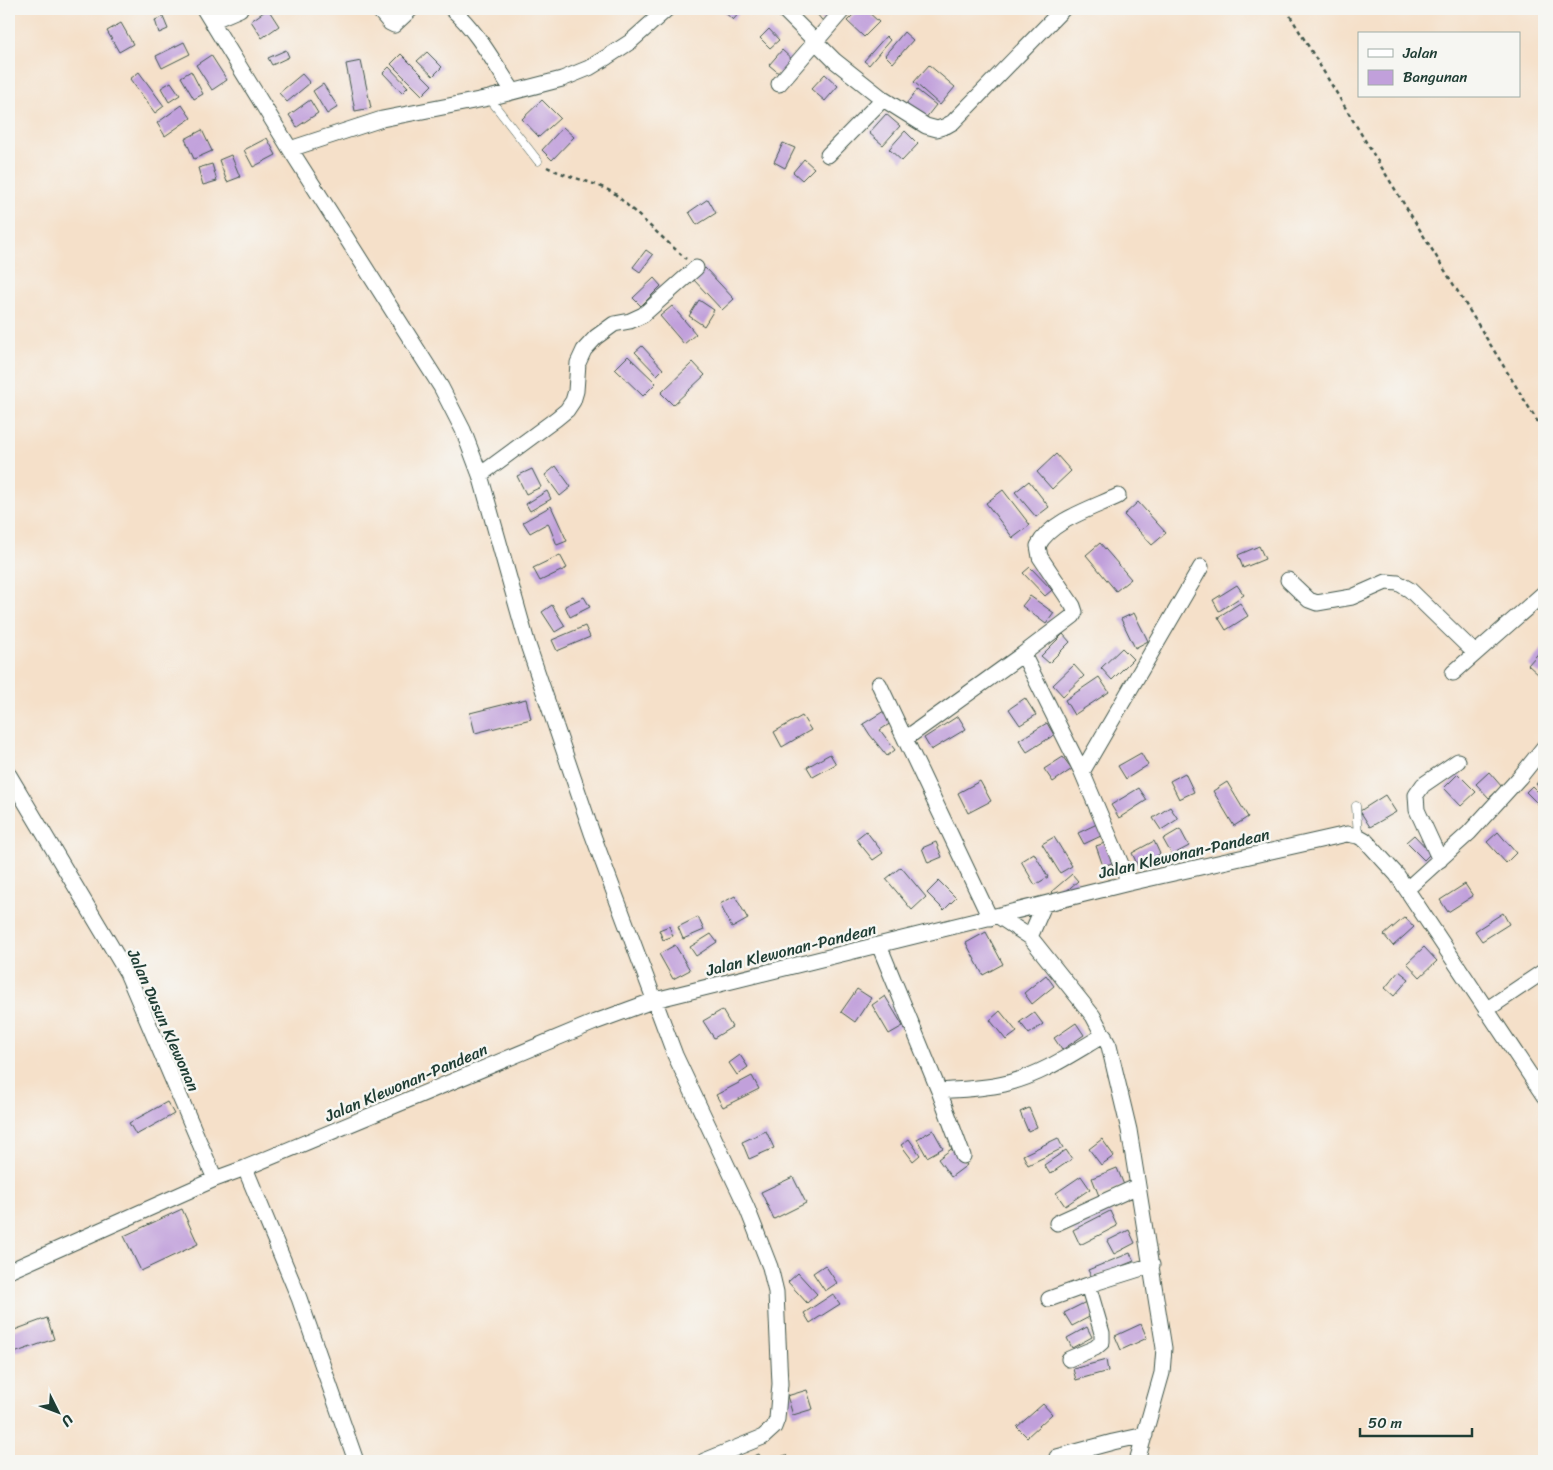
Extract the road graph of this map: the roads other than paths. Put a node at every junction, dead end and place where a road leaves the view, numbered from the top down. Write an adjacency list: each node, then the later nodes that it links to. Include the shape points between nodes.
1 (240, 9): 9 (street)
2 (378, 9): 3 (street, via 394,25)
3 (411, 9)
4 (452, 9): 12 (street, via 481,41)
5 (668, 9): 12 (street, via 630,42 590,68)
6 (783, 9): 10 (street)
7 (1063, 9): 14 (street, via 954,122 937,129 926,126)
8 (842, 11): 10 (street)
9 (208, 15): 15 (street)
10 (816, 42): 11 (street); 14 (street)
11 (779, 84)
12 (513, 92): 13 (street)
13 (489, 98): 15 (street, via 382,119); 17 (lane)
14 (883, 99): 16 (street)
15 (290, 149): 19 (street, via 441,387 463,430)
16 (828, 155)
17 (538, 161)
18 (696, 268): 19 (street, via 643,315 614,324 596,337 578,363 576,391 567,410)
19 (480, 475): 43 (street, via 527,642 592,832)
20 (1118, 496): 25 (street, via 1057,524 1040,541 1040,557 1075,612)
21 (1201, 567): 31 (street)
22 (1288, 580): 24 (street, via 1309,600 1317,603 1352,597 1386,582 1398,583 1410,590)
23 (1544, 593): 24 (street)
24 (1475, 653): 26 (street)
25 (1023, 654): 28 (street); 31 (street)
26 (1453, 672)
27 (879, 684): 28 (street)
28 (905, 739): 39 (street)
29 (1544, 747): 35 (street, via 1489,812)
30 (1458, 761): 35 (street, via 1423,785 1416,795 1417,810)
31 (1082, 772): 36 (street)
32 (9, 775): 50 (street, Jalan Dusun Klewonan, via 127,973)
33 (1356, 806): 34 (lane)
34 (1361, 838): 36 (street, Jalan Klewonan-Pandean, via 1347,834); 37 (street)
35 (1440, 860): 37 (street)
36 (1129, 883): 38 (street, Jalan Klewonan-Pandean)
37 (1407, 890): 44 (street)
38 (1044, 905): 39 (street, Jalan Klewonan-Pandean); 40 (street)
39 (994, 917): 40 (street); 41 (street, Jalan Klewonan-Pandean)
40 (1030, 937): 45 (street, via 1093,1016)
41 (879, 945): 43 (street, Jalan Klewonan-Pandean); 46 (street)
42 (1544, 971): 44 (street)
43 (655, 1000): 49 (street, Jalan Klewonan-Pandean); 61 (street, via 675,1055 760,1238 776,1292 780,1384 774,1427 763,1437)
44 (1486, 1010): 47 (street)
45 (1104, 1035): 46 (street, via 1023,1078 992,1086); 51 (street, via 1129,1130)
46 (939, 1091): 48 (street)
47 (1544, 1096)
48 (963, 1156)
49 (245, 1168): 50 (street); 60 (street, via 299,1298)
50 (215, 1179): 54 (street)
51 (1138, 1186): 52 (street); 53 (street)
52 (1057, 1223)
53 (1152, 1265): 55 (street); 58 (street, via 1164,1360)
54 (9, 1271)
55 (1088, 1285): 56 (street); 57 (street, via 1102,1342)
56 (1049, 1299)
57 (1069, 1359)
58 (1145, 1435): 59 (street); 62 (street)
59 (1057, 1457)
60 (356, 1461)
61 (708, 1461)
62 (1137, 1461)

